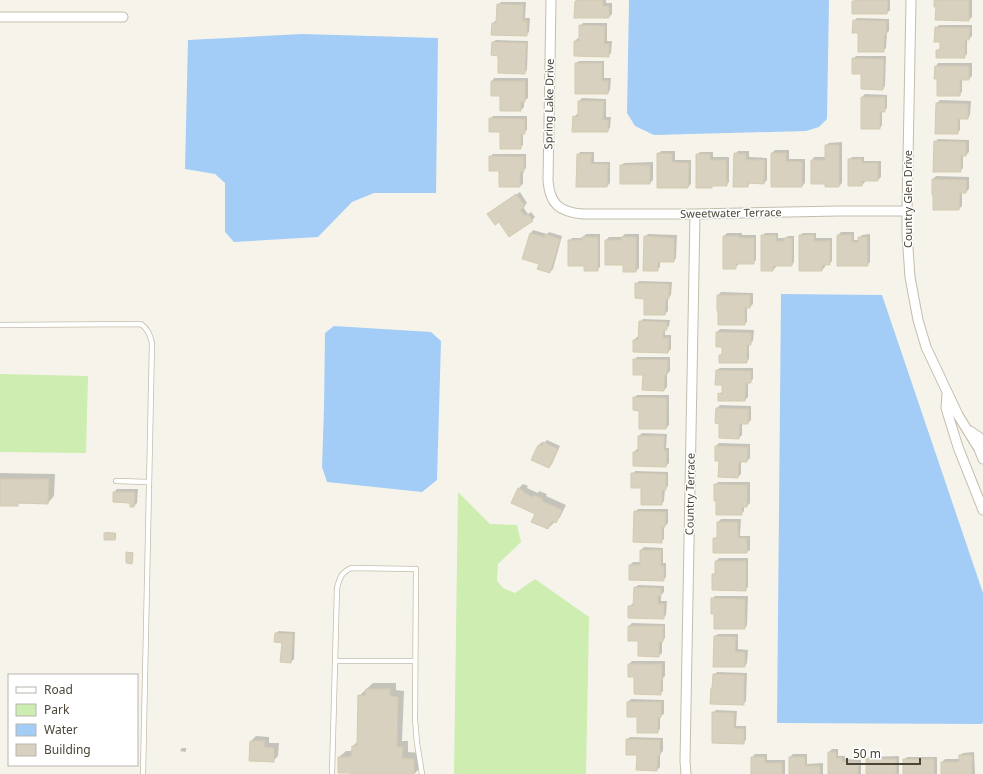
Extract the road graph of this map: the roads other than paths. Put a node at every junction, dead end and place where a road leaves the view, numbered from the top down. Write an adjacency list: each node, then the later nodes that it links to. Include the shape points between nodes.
1 (551, 0): 5 (street, Spring Lake Drive, via 548,181 551,197)
2 (911, 0): 6 (street, Country Glen Drive)
3 (0, 17): 4 (street)
4 (123, 17)
5 (558, 206): 7 (street, Sweetwater Terrace, via 573,213)
6 (907, 211): 7 (street, Sweetwater Terrace); 9 (street, Country Glen Drive, via 910,277 918,320 926,347)
7 (695, 214): 21 (street, Country Terrace)
8 (0, 325): 14 (lane, via 141,324 148,330 152,343)
9 (947, 391): 10 (street, Country Glen Drive); 15 (street, Country Glen Drive, via 946,408 958,447)
10 (967, 429): 11 (street, Country Glen Drive); 12 (street, Country Glen Drive)
11 (983, 443)
12 (983, 459)
13 (116, 481): 14 (lane)
14 (149, 482): 18 (lane)
15 (983, 510)
16 (335, 661): 17 (lane); 17 (lane, via 337,588 340,577 351,568 416,569); 19 (lane)
17 (415, 661): 20 (lane, via 415,719)
18 (143, 774)
19 (332, 774)
20 (422, 774)
21 (686, 774)

